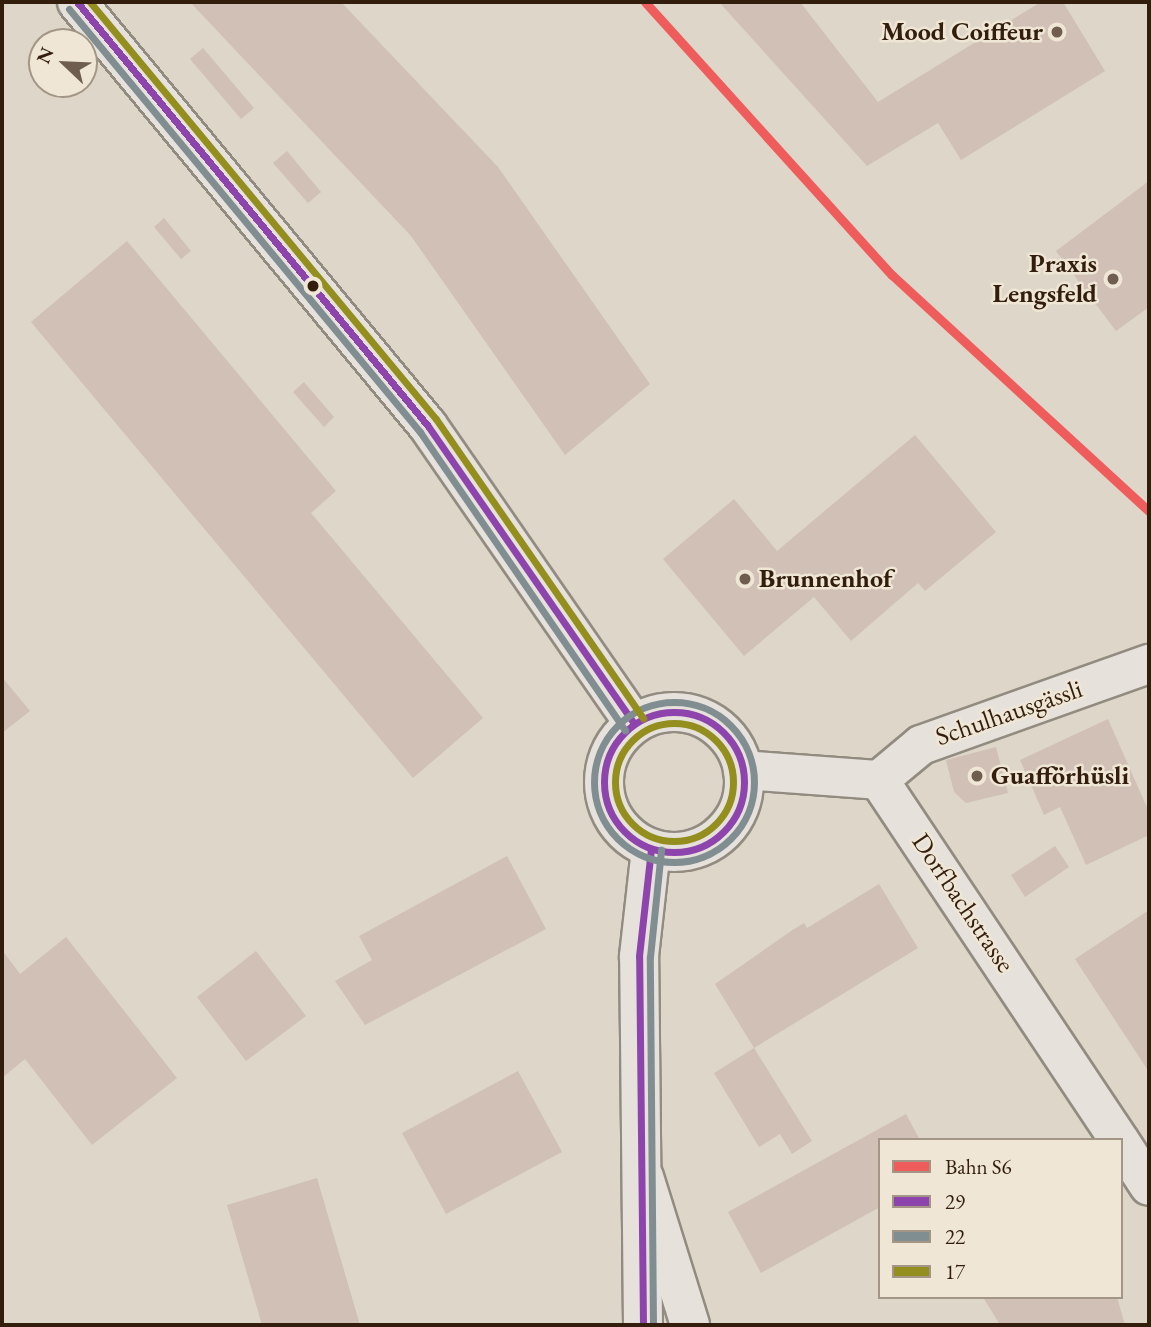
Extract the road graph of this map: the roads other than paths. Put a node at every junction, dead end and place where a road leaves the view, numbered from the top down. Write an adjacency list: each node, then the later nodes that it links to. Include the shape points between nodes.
1 (77, 2): 3 (street, via 415,409)
2 (1149, 664): 5 (street, Schulhausgässli, via 921,745)
3 (634, 724): 4 (street, via 655,714 702,717 736,748); 6 (street, via 607,759 606,803 631,839)
4 (743, 771): 5 (street); 6 (street, via 738,811 711,843 671,853)
5 (879, 780): 7 (street, Dorfbachstrasse)
6 (651, 849): 9 (street, via 639,929)
7 (1118, 1138)
8 (1123, 1146): 10 (street, Dorfbachstrasse)
9 (639, 1162): 11 (street); 12 (street)
10 (1149, 1186)
11 (643, 1325)
12 (690, 1325)

